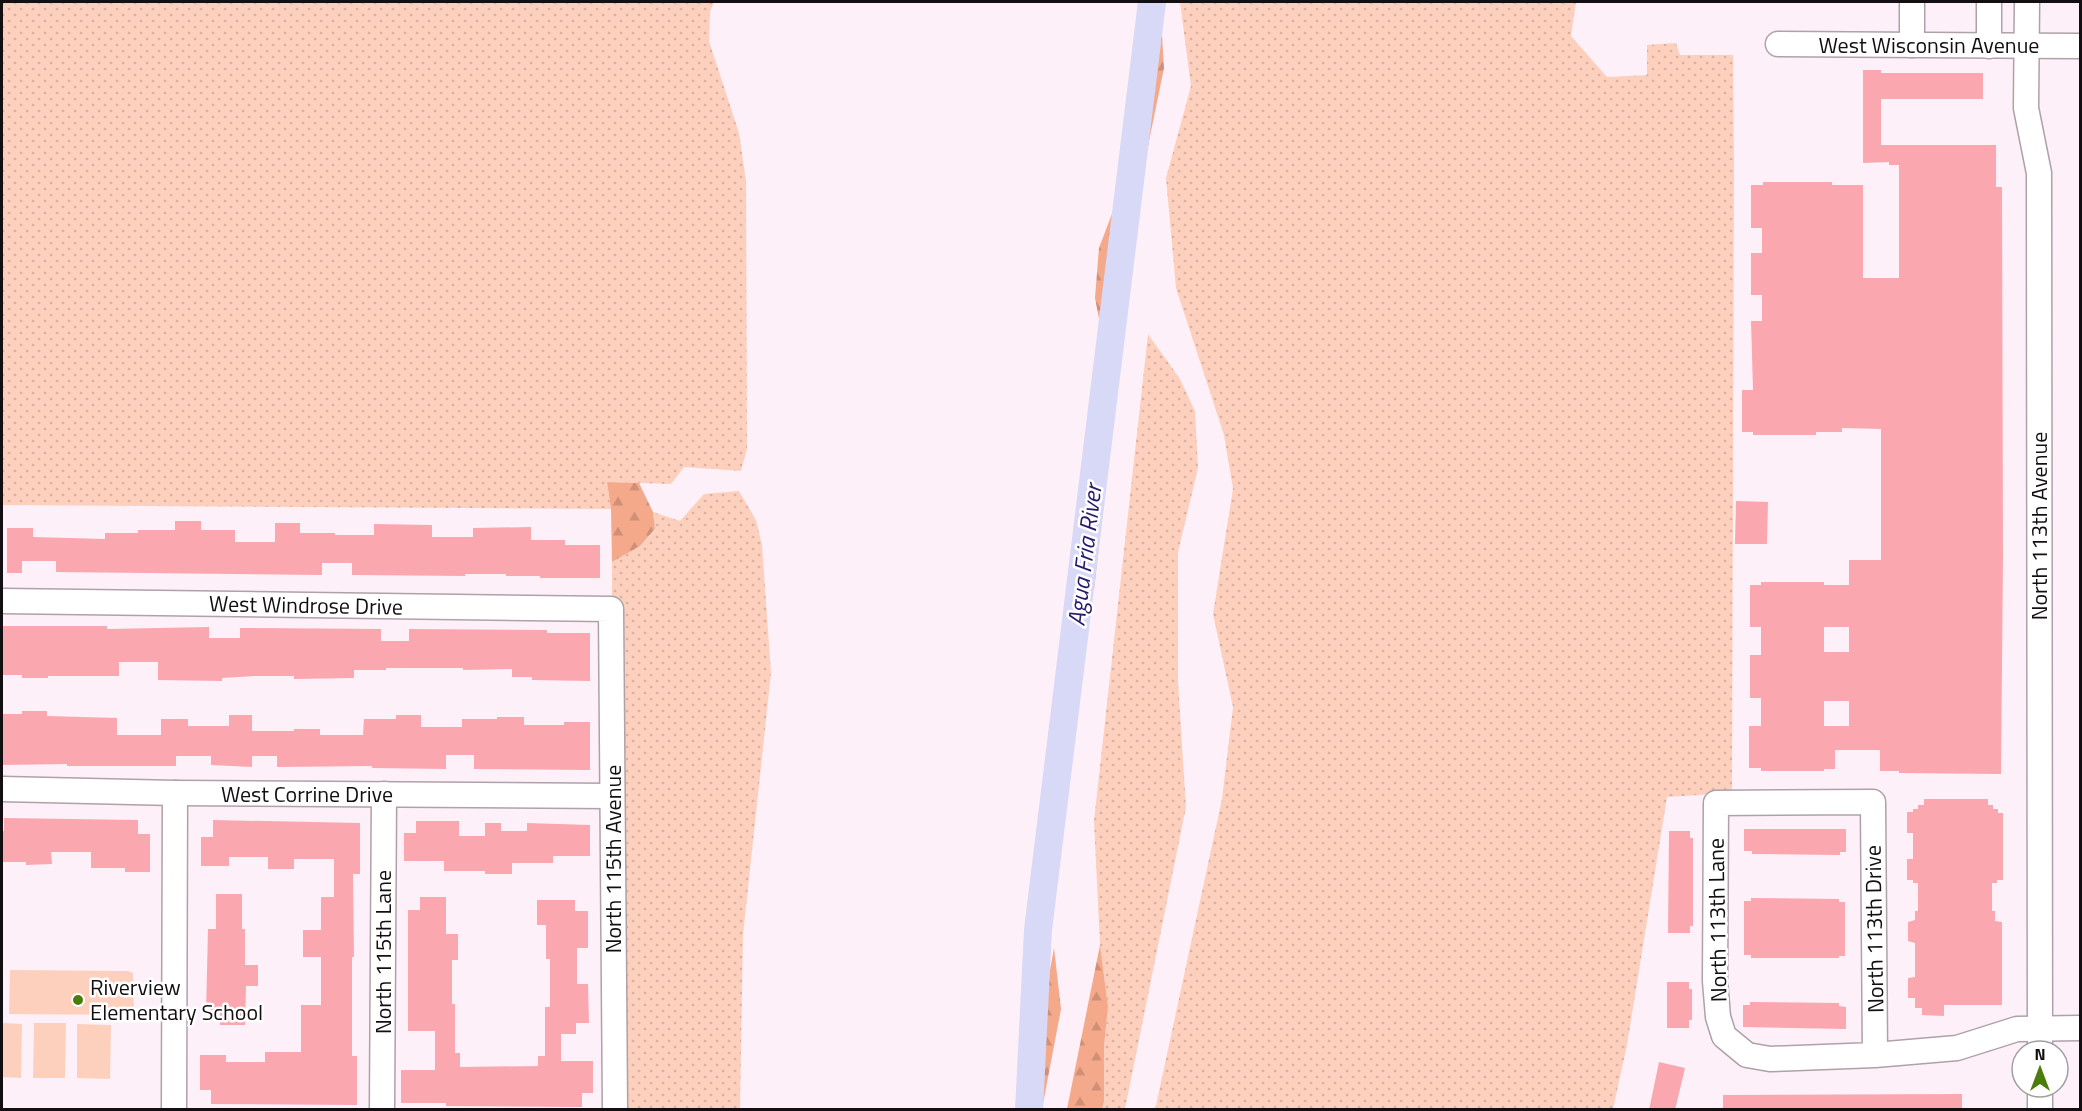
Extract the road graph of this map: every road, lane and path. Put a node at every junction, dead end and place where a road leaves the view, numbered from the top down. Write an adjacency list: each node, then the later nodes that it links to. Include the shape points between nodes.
1 (1912, 2): 5 (street)
2 (1989, 2): 6 (street)
3 (2027, 2): 7 (street, North 113th Avenue)
4 (1778, 44): 5 (street, West Wisconsin Avenue)
5 (1912, 45): 6 (street, West Wisconsin Avenue)
6 (1989, 46): 7 (street, West Wisconsin Avenue)
7 (2028, 46): 8 (street, West Wisconsin Avenue); 17 (street, North 113th Avenue, via 2026,108 2039,173)
8 (2080, 46)
9 (2, 601): 10 (street, West Windrose Drive)
10 (611, 609): 14 (street, North 115th Avenue)
11 (2, 789): 12 (street, West Corrine Drive)
12 (175, 793): 13 (street, West Corrine Drive); 19 (street)
13 (384, 794): 14 (street, West Corrine Drive); 20 (street, North 115th Lane)
14 (612, 796): 21 (street, North 115th Avenue)
15 (1873, 802): 18 (street, North 113th Drive); 18 (street, North 113th Lane, via 1716,803 1715,981 1724,1036 1747,1055 1770,1059)
16 (2080, 1028): 17 (street)
17 (2040, 1039): 18 (street, via 2018,1029 1957,1048)
18 (1875, 1055)
19 (174, 1110)
20 (382, 1110)
21 (615, 1110)

